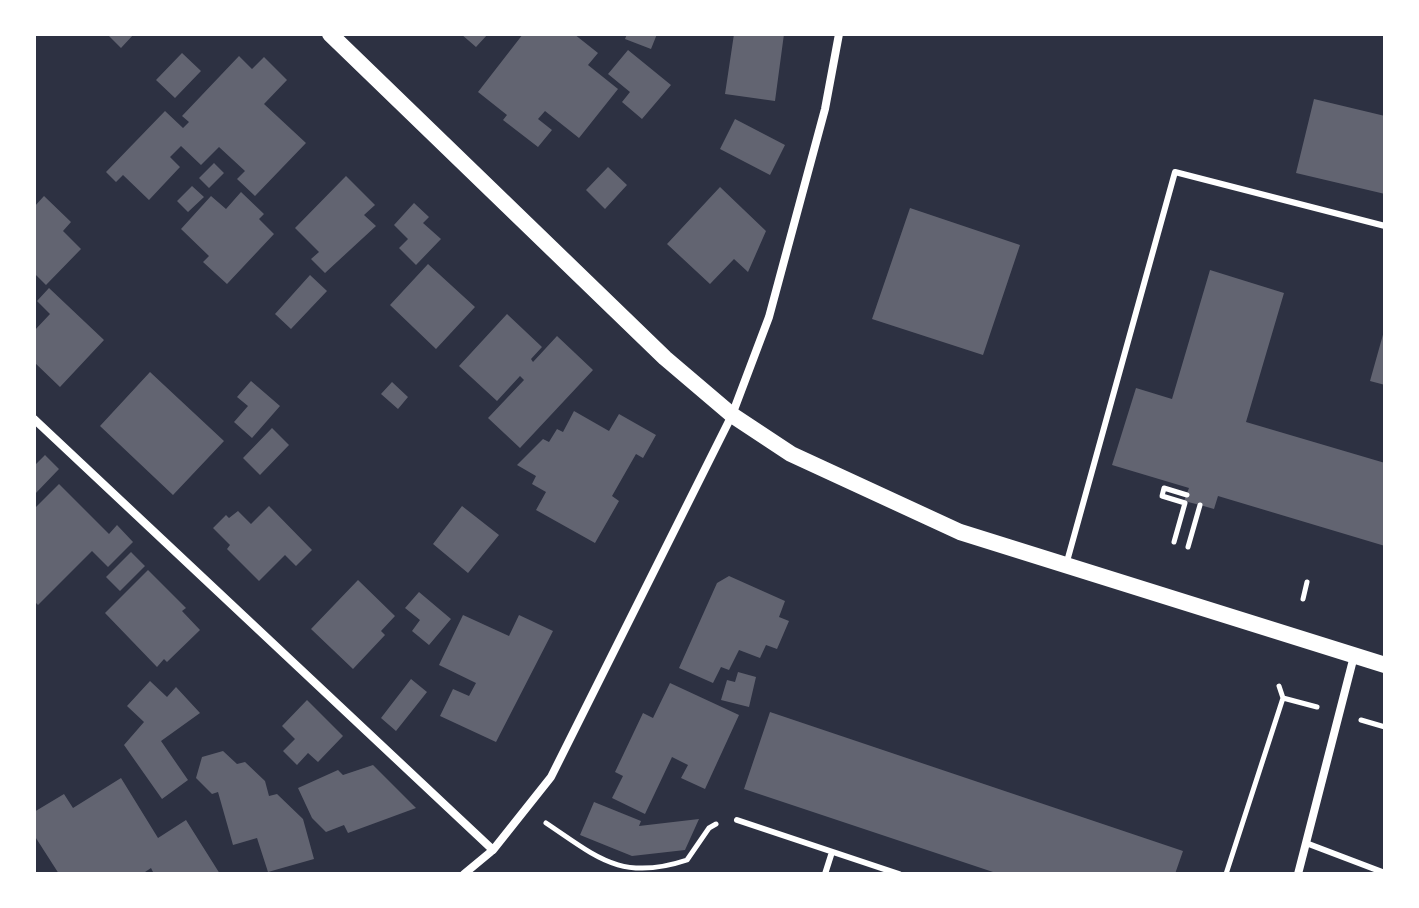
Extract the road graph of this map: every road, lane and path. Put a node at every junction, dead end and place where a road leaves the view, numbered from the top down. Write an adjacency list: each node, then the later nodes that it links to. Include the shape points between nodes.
1 (330, 34): 4 (main road, via 627,323)
2 (839, 34): 4 (street, via 825,109 774,302)
3 (1385, 226): 10 (lane, via 1175,172)
4 (732, 415): 10 (main road, via 846,482 960,532); 16 (street, via 551,777)
5 (34, 419): 19 (street)
6 (1187, 495): 8 (path, via 1164,488 1162,496 1185,503)
7 (1200, 505): 9 (path)
8 (1174, 542)
9 (1188, 547)
10 (1066, 565): 13 (main road)
11 (1307, 582): 12 (path)
12 (1303, 599)
13 (1354, 656): 14 (main road); 18 (street)
14 (1385, 665)
15 (1279, 686): 25 (path, via 1283,698)
16 (528, 810): 17 (path, via 607,864 630,867 687,860 709,828); 19 (street)
17 (737, 820): 20 (lane)
18 (1306, 843): 21 (lane); 26 (street)
19 (493, 850): 22 (street)
20 (832, 852): 23 (lane); 24 (lane)
21 (1385, 873)
22 (464, 874)
23 (825, 874)
24 (899, 874)
25 (1226, 874)
26 (1298, 874)

